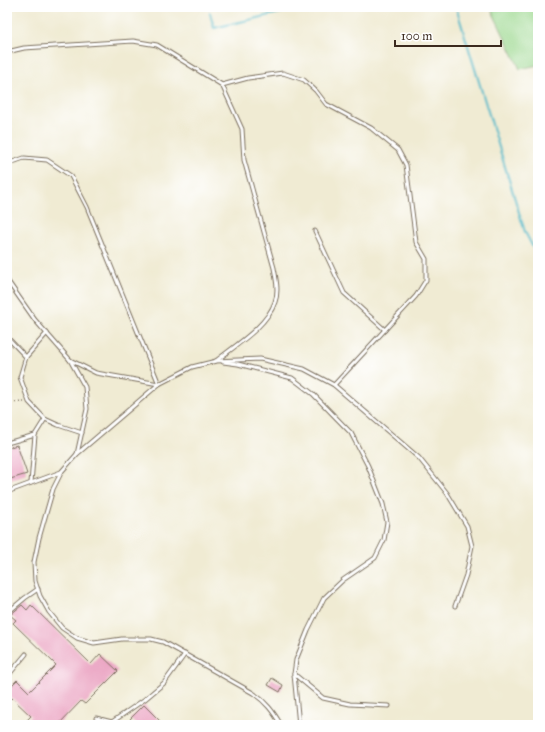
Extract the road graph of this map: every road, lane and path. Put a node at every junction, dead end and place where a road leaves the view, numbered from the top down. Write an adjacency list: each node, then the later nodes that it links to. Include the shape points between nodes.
1 (7, 52): 2 (lane, via 24,48 133,41 157,45)
2 (222, 85): 6 (lane, via 282,73 304,80 326,104 371,128 398,150 406,166 416,242 426,259 426,280 416,296); 11 (lane, via 242,129 244,160 278,286 276,302 267,318)
3 (7, 164): 12 (lane, via 24,158 47,160 71,176 87,207)
4 (315, 231): 6 (lane, via 344,292)
5 (7, 280): 7 (lane)
6 (385, 330): 13 (lane)
7 (47, 333): 9 (lane); 10 (lane)
8 (7, 336): 9 (lane)
9 (26, 357): 14 (lane, via 20,377)
10 (70, 360): 12 (lane, via 96,373); 17 (lane, via 84,387 87,409)
11 (216, 361): 12 (lane, via 192,367); 13 (lane, via 260,359 304,369); 29 (lane, via 292,378 313,394 352,433 383,504 387,522 384,540 375,558 343,580 324,598 296,660)
12 (159, 384): 20 (lane)
13 (334, 384): 25 (lane, via 419,458 447,493 467,526 472,546 466,575)
14 (29, 402): 15 (path); 16 (lane)
15 (7, 403)
16 (45, 419): 17 (lane); 18 (lane)
17 (82, 433): 20 (lane)
18 (35, 435): 19 (lane); 22 (lane)
19 (7, 443)
20 (77, 454): 21 (lane)
21 (62, 471): 22 (lane); 24 (lane, via 53,489 38,538 34,562)
22 (31, 483): 23 (lane)
23 (7, 492)
24 (38, 589): 26 (lane); 28 (lane, via 49,612 62,628 77,638 94,642 151,638)
25 (455, 606)
26 (7, 613)
27 (26, 654): 30 (lane)
28 (185, 654): 32 (lane, via 164,683 138,704 112,722); 35 (lane, via 266,702)
29 (294, 674): 31 (lane, via 323,698 350,704); 36 (lane)
30 (7, 677)
31 (390, 706)
32 (96, 718)
33 (7, 720): 34 (lane)
34 (12, 725)
35 (281, 725)
36 (299, 725)

